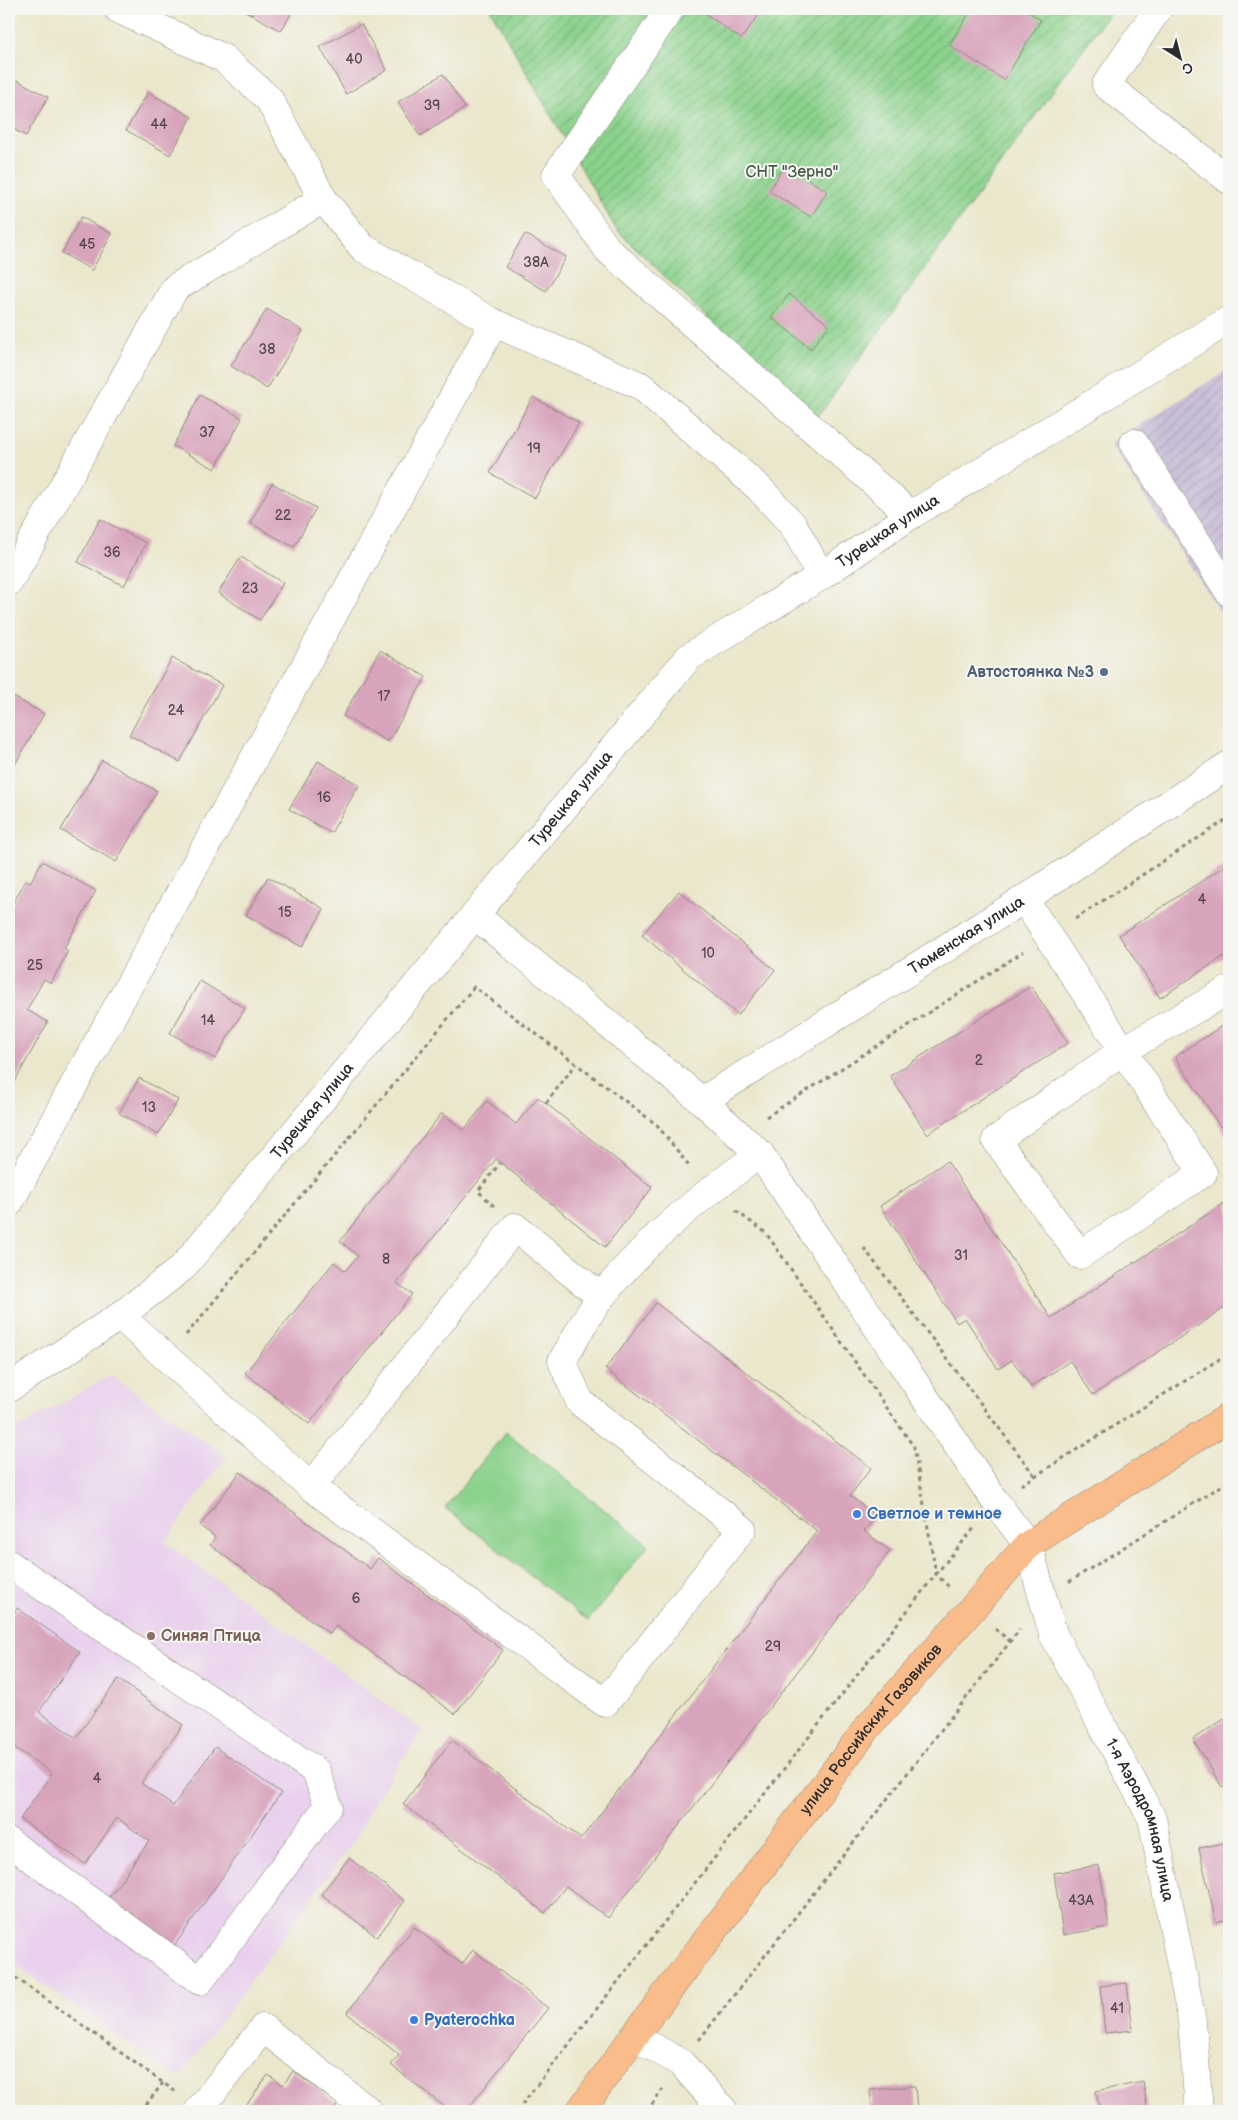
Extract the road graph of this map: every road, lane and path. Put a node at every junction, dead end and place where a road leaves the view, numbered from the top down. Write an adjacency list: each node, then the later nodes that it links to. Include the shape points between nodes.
1 (118, 9): 5 (street, via 223,58 269,99)
2 (670, 9): 9 (street, via 556,175 608,250)
3 (1158, 9): 4 (street, via 1106,85)
4 (1229, 180)
5 (323, 199): 7 (street, via 363,248); 11 (street, via 176,288)
6 (1229, 320): 9 (street, Турецкая улица)
7 (494, 323): 10 (street, via 641,386 759,488 793,525); 26 (street)
8 (1134, 443): 12 (street)
9 (911, 515): 10 (street, Турецкая улица)
10 (821, 576): 16 (street, Турецкая улица, via 689,657)
11 (9, 582)
12 (1229, 592)
13 (1229, 765): 15 (street, Тюменская улица)
14 (1229, 818): 17 (path)
15 (1024, 899): 17 (street); 21 (street, Тюменская улица)
16 (476, 916): 21 (street); 30 (street, Турецкая улица, via 182,1268)
17 (1048, 936): 19 (street); 23 (path, via 766,1117)
18 (1229, 990): 19 (street)
19 (1122, 1052): 19 (street, via 996,1140 1080,1254 1203,1173)
20 (576, 1064): 22 (path)
21 (702, 1101): 24 (street)
22 (546, 1103)
23 (772, 1125)
24 (760, 1154): 29 (street, via 709,1190 649,1245); 36 (street)
25 (500, 1163): 27 (path, via 478,1190)
26 (9, 1203)
27 (515, 1227): 29 (street); 35 (street)
28 (862, 1244): 33 (path)
29 (601, 1297): 35 (street, via 562,1361 580,1402 742,1530 605,1703)
30 (120, 1316): 31 (street, Турецкая улица); 35 (street)
31 (9, 1388)
32 (1229, 1417): 36 (main road, улица Российских Газовиков)
33 (1035, 1476)
34 (1229, 1481): 38 (path)
35 (311, 1487)
36 (1028, 1545): 38 (street, 1-я Аэродромная улица); 41 (main road, улица Российских Газовиков, via 868,1727)
37 (9, 1564): 39 (street, via 316,1771 328,1806 200,1981)
38 (1043, 1599): 42 (path); 50 (street, 1-я Аэродромная улица, via 1053,1634 1152,1818 1192,2021)
39 (9, 1842)
40 (9, 1974): 43 (path)
41 (634, 2036): 42 (street); 47 (main road, улица Российских Газовиков)
42 (681, 2063): 48 (path); 49 (street)
43 (163, 2083): 44 (path); 45 (path)
44 (199, 2110): 46 (street, via 263,2028)
45 (141, 2111)
46 (369, 2111)
47 (580, 2111)
48 (647, 2111)
49 (724, 2111)
50 (1198, 2111)

